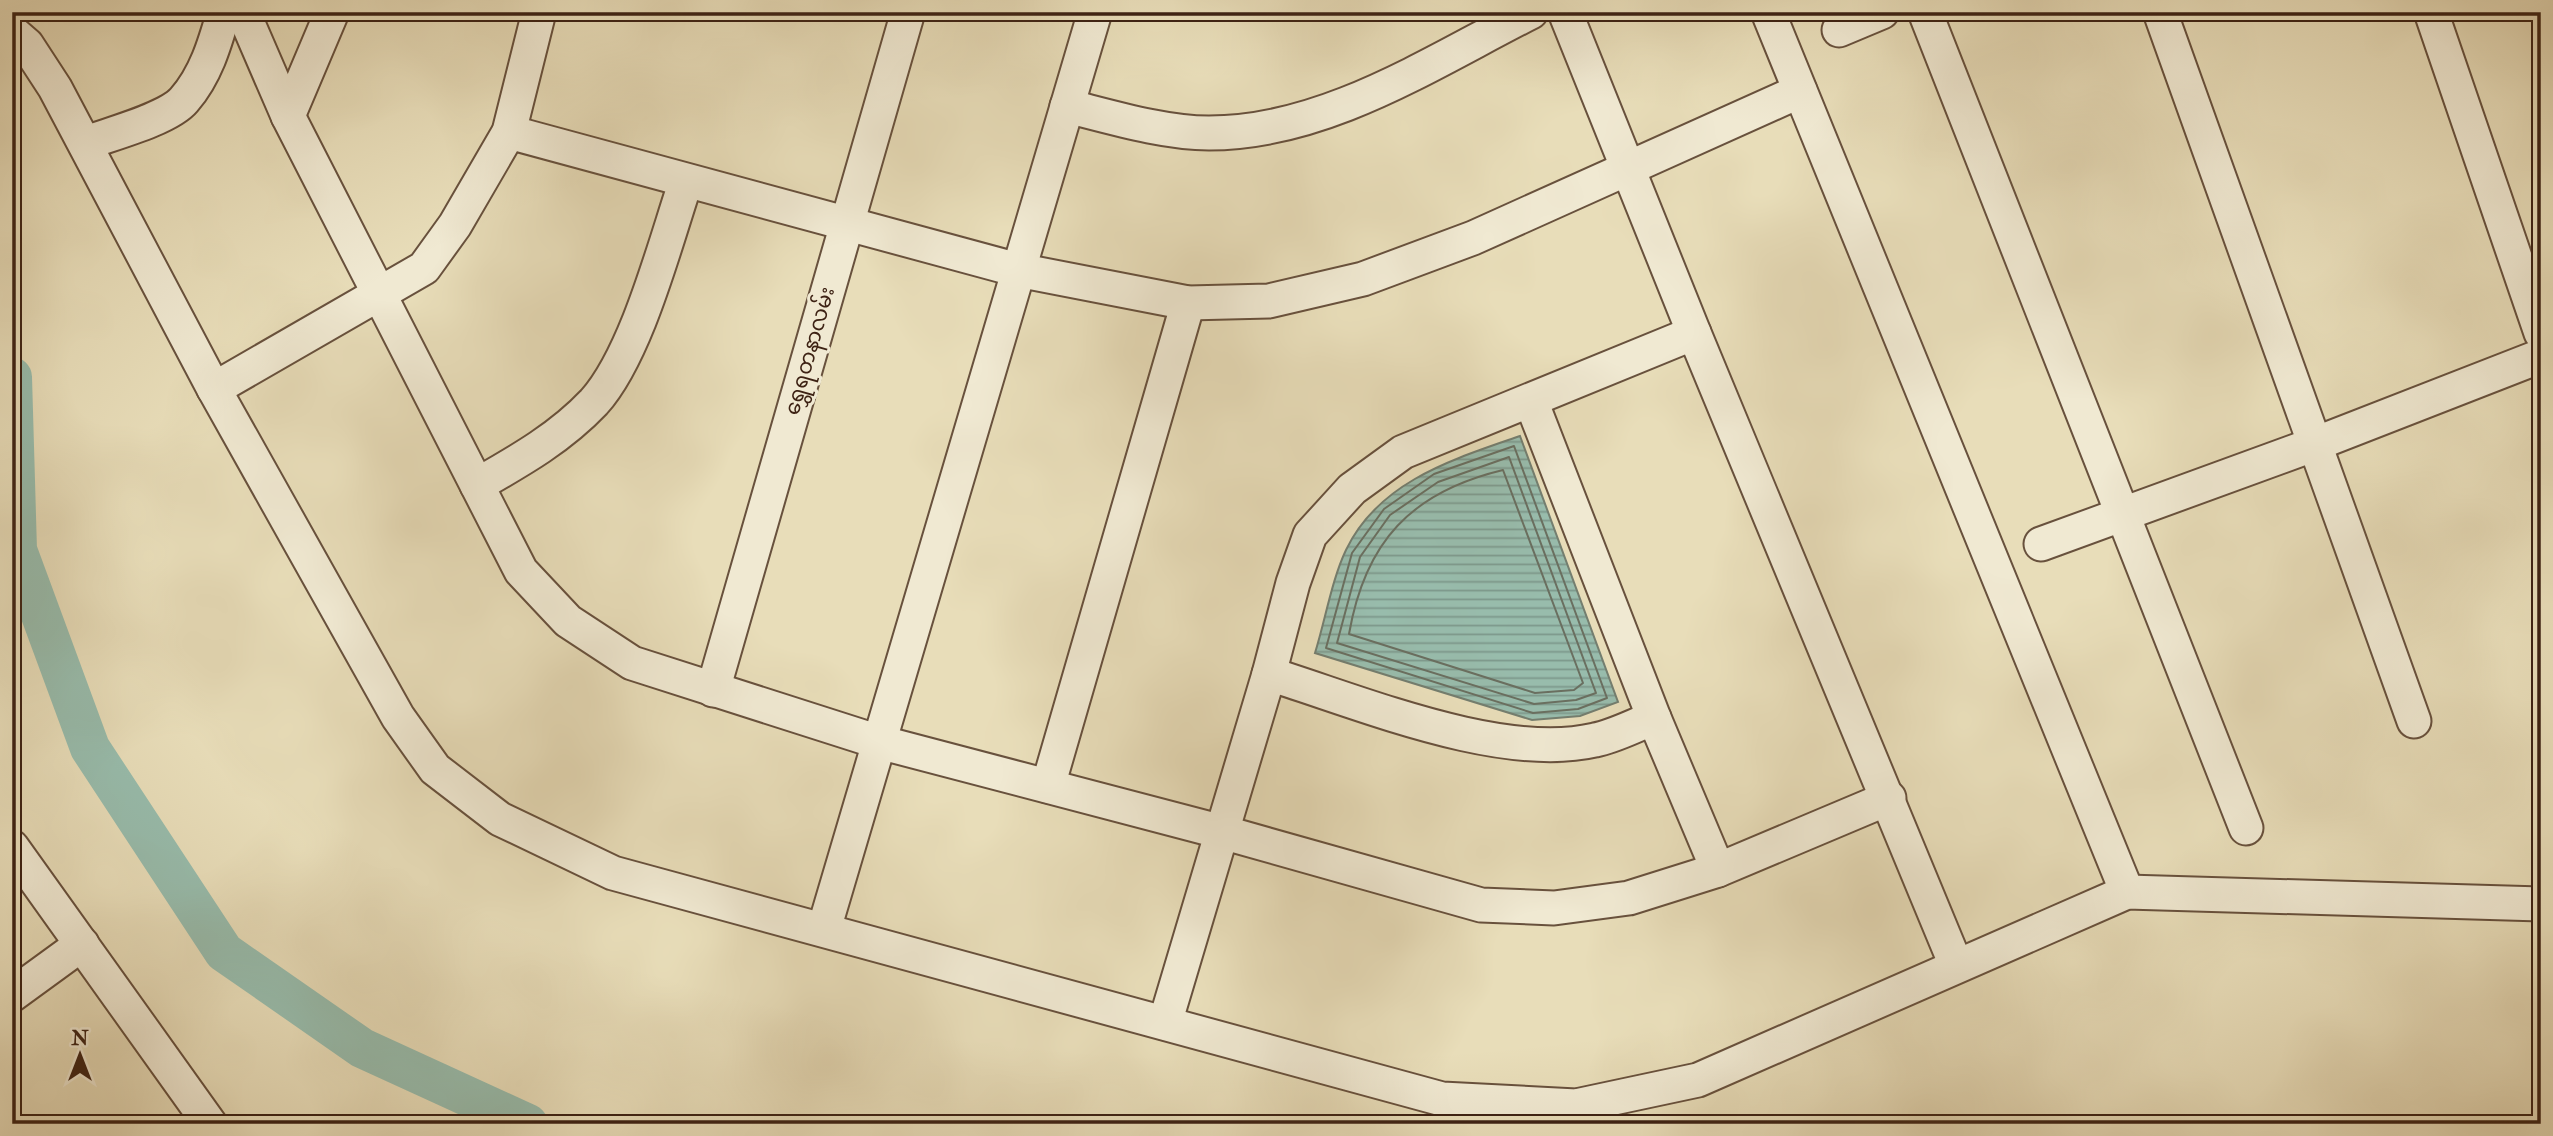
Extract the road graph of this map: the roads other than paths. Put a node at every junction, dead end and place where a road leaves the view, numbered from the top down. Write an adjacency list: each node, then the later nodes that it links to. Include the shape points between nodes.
1 (223, 12): 20 (street, via 210,60 183,102)
2 (243, 12): 18 (street)
3 (332, 12): 18 (street)
4 (539, 12): 19 (street)
5 (908, 12): 23 (street, ရွှေရတနာလမ်း)
6 (1095, 12): 17 (street)
7 (1531, 12): 17 (street, via 1370,94 1292,124 1208,133)
8 (1565, 12): 21 (street)
9 (1768, 12): 16 (street)
10 (1882, 12): 14 (street)
11 (1925, 12): 34 (street)
12 (2160, 12): 32 (street)
13 (2431, 12): 28 (street)
14 (1839, 30)
15 (12, 32): 20 (street, via 27,45)
16 (1800, 91): 21 (street); 47 (street)
17 (1067, 106): 24 (street)
18 (288, 116): 25 (street)
19 (509, 132): 22 (street); 25 (street, via 455,226 424,268)
20 (86, 143): 30 (street)
21 (1629, 167): 26 (street, via 1474,238 1363,279 1269,301); 27 (street)
22 (686, 181): 23 (street); 33 (street, via 629,346 595,401 542,448)
23 (847, 225): 24 (street); 37 (street, ရွှေရတနာလမ်း)
24 (1018, 270): 26 (street); 40 (street)
25 (377, 292): 30 (street); 33 (street)
26 (1188, 303): 41 (street)
27 (1694, 333): 31 (street); 42 (street)
28 (2541, 333)
29 (2541, 356): 32 (street)
30 (214, 389): 49 (street, via 398,717 435,769 500,819 613,873)
31 (1531, 401): 36 (street, via 1403,452 1352,489 1310,535); 38 (street)
32 (2315, 444): 34 (street); 39 (street)
33 (477, 485): 37 (street, via 521,571 568,621 632,663)
34 (2122, 513): 35 (street); 43 (street)
35 (2041, 544)
36 (1269, 674): 38 (street, via 1469,736 1538,746 1594,740); 44 (street)
37 (713, 690): 40 (street)
38 (1654, 718): 46 (street)
39 (2414, 721)
40 (879, 742): 41 (street); 49 (street)
41 (1048, 786): 44 (street)
42 (1889, 798): 46 (street); 51 (street)
43 (2246, 828)
44 (1222, 832): 46 (street, via 1481,905 1554,908 1629,898); 53 (street)
45 (12, 847): 50 (street)
46 (1718, 870)
47 (2127, 892): 48 (street); 51 (street)
48 (2541, 904)
49 (824, 929): 53 (street)
50 (82, 944): 52 (street); 54 (street)
51 (1956, 965): 53 (street, via 1698,1080 1576,1106 1442,1099)
52 (12, 995)
53 (1165, 1023)
54 (210, 1124)

